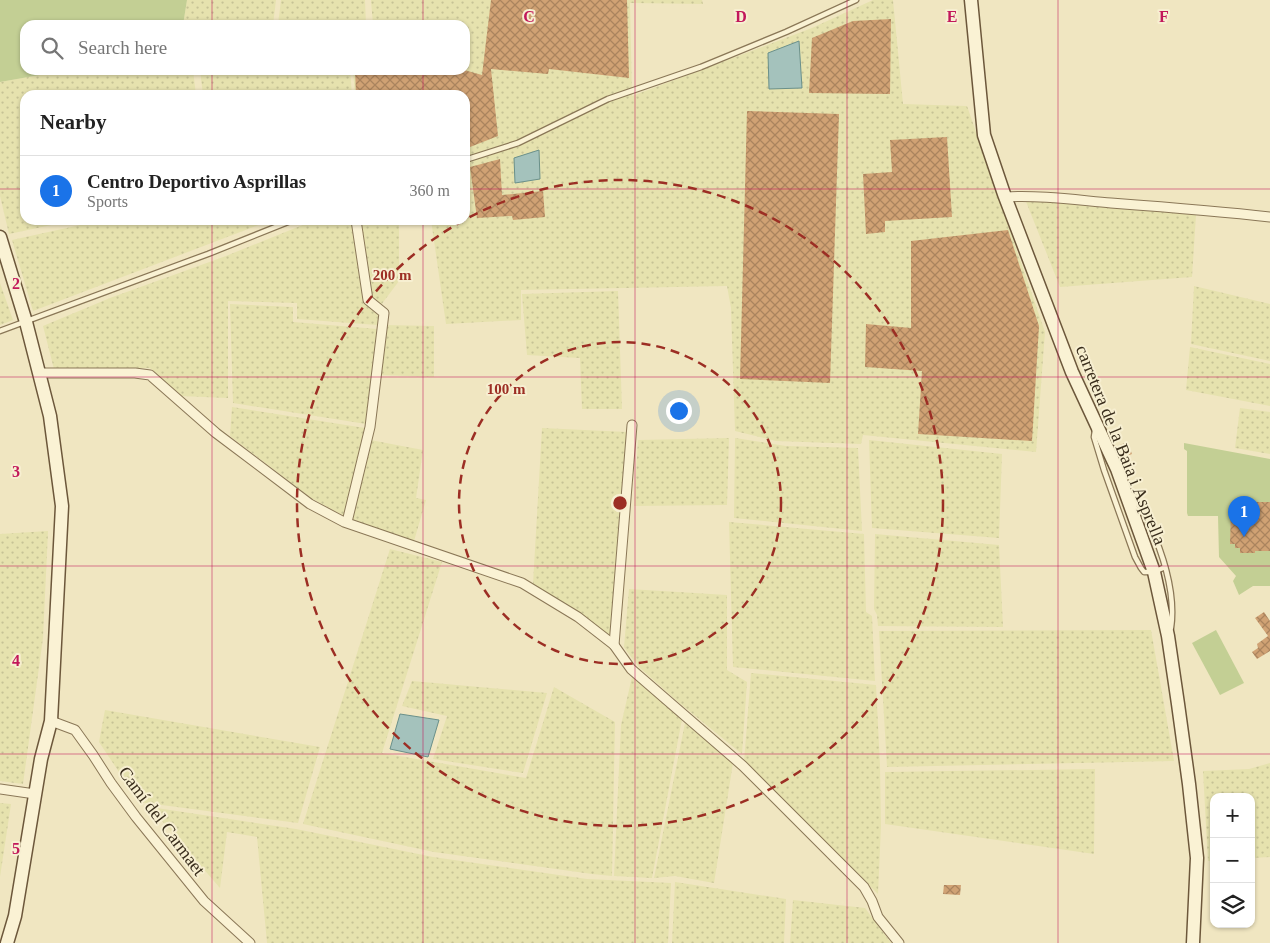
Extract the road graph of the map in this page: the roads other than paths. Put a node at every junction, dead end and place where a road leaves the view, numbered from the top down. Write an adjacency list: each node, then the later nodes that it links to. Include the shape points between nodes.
1 (856, 0): 3 (lane, via 701,67 608,98 518,143)
2 (971, 0): 4 (main road, carretera de la Baia i Asprella, via 984,134)
3 (470, 158)
4 (1005, 196): 5 (street); 12 (main road, carretera de la Baia i Asprella, via 1072,372)
5 (1270, 217)
6 (280, 225): 9 (lane)
7 (357, 225): 14 (street, via 368,300 384,313 370,427)
8 (0, 237): 9 (main road)
9 (26, 322): 10 (lane); 11 (main road)
10 (0, 331)
11 (39, 373): 14 (street, via 150,375 216,433 310,504); 17 (main road, via 50,416 62,506)
12 (1095, 423): 15 (main road, carretera de la Baia i Asprella, via 1117,469); 15 (lane, via 1094,437 1104,470)
13 (632, 425): 16 (street)
14 (347, 522): 16 (street, via 522,583 578,617)
15 (1137, 527): 23 (main road, carretera de la Baia i Asprella, via 1159,569 1189,784 1197,858)
16 (614, 645): 22 (street, via 632,669 743,766 864,887 878,917)
17 (51, 721): 19 (main road); 21 (street, Camí del Carmaet, via 75,730 136,817 204,901)
18 (0, 789): 19 (street)
19 (35, 794): 20 (main road, via 15,916)
20 (7, 943)
21 (250, 943)
22 (899, 943)
23 (1193, 943)

